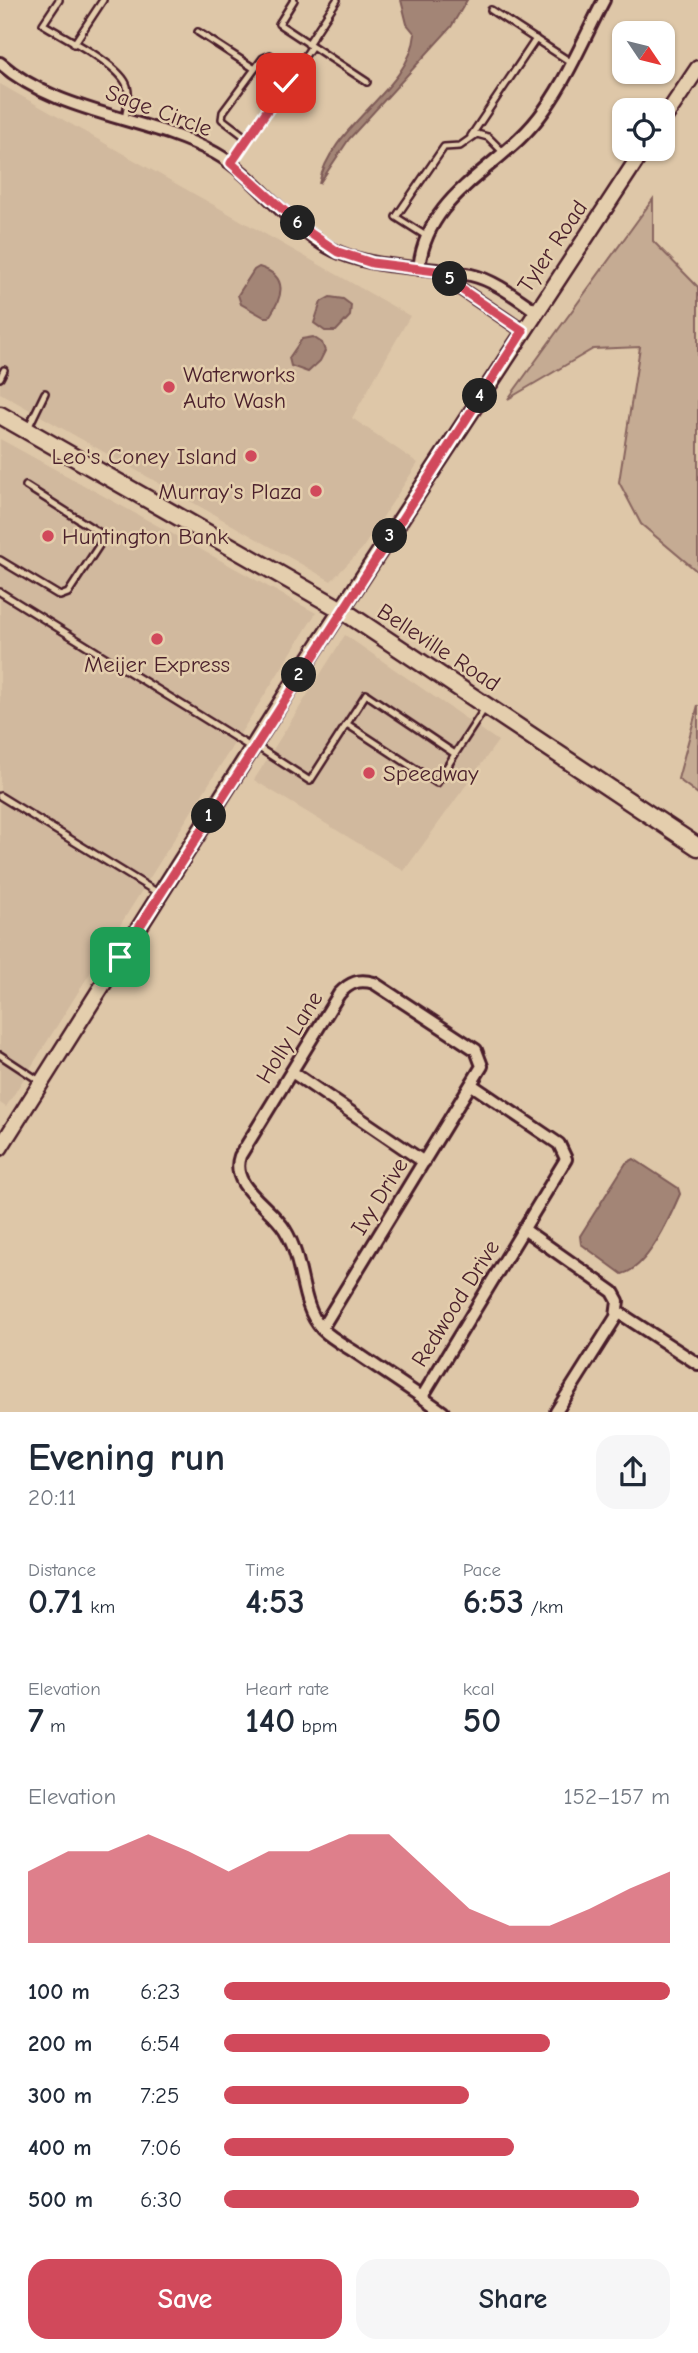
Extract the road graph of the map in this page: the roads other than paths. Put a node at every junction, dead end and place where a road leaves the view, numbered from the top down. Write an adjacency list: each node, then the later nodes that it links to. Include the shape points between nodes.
1 (59, 0): 9 (lane, via 43,24)
2 (103, 0): 9 (lane)
3 (294, 0): 10 (lane, via 279,24)
4 (337, 0): 10 (lane)
5 (604, 0): 12 (street)
6 (491, 10): 8 (lane)
7 (198, 32): 14 (lane)
8 (536, 39): 12 (lane); 20 (lane)
9 (74, 44): 18 (lane, via 116,70 127,83)
10 (310, 45): 15 (lane); 16 (lane)
11 (0, 63): 18 (street, Sage Circle, via 46,93)
12 (572, 63): 21 (street, via 546,109)
13 (698, 68): 17 (street)
14 (255, 69): 15 (lane, via 270,55); 19 (lane, via 222,119)
15 (295, 70): 19 (lane)
16 (367, 82)
17 (675, 102)
18 (125, 119): 23 (street, Sage Circle, via 214,152)
19 (248, 139): 23 (lane)
20 (469, 139): 21 (lane, via 481,134); 24 (lane, via 460,146 444,147 396,217)
21 (504, 153): 24 (street, via 443,207)
22 (636, 161): 27 (street, Tyler Road)
23 (231, 163): 25 (street, Sage Circle, via 307,231 338,252 372,263)
24 (426, 236): 25 (street)
25 (419, 269): 26 (street, Sage Circle)
26 (444, 272): 27 (street, Sage Circle, via 473,275); 28 (street, via 458,287)
27 (536, 311): 28 (street, Tyler Road)
28 (523, 331): 37 (street, Tyler Road)
29 (4, 370): 30 (lane)
30 (0, 378)
31 (46, 393): 33 (lane)
32 (0, 415): 33 (main road, Belleville Road)
33 (26, 430): 37 (main road, Belleville Road)
34 (26, 486): 35 (lane, via 100,533 101,545 68,593 55,597)
35 (0, 560)
36 (0, 592): 40 (lane)
37 (341, 610): 38 (main road, Belleville Road); 40 (street, Tyler Road)
38 (487, 706): 41 (lane); 43 (main road, Belleville Road)
39 (347, 724): 40 (lane, via 310,781); 41 (lane, via 436,783); 41 (lane, via 366,694)
40 (253, 747): 44 (street, Tyler Road)
41 (455, 754)
42 (0, 796): 44 (lane)
43 (698, 847)
44 (159, 894): 47 (street, Tyler Road)
45 (0, 1055): 47 (lane)
46 (292, 1072): 48 (street, Holly Lane, via 340,994 362,979 476,1050 482,1066); 50 (street); 53 (street, Holly Lane, via 240,1156 237,1170 243,1184 271,1210 290,1238 308,1306)
47 (41, 1082): 49 (street, Tyler Road)
48 (472, 1085): 50 (street, Ivy Drive); 51 (street, via 559,1143 565,1152 564,1166)
49 (0, 1148)
50 (424, 1162): 53 (street, Ivy Drive)
51 (525, 1230): 52 (street, via 613,1292); 55 (street, Redwood Drive)
52 (618, 1312): 54 (street); 57 (street)
53 (322, 1328): 55 (street, Holly Lane)
54 (698, 1364)
55 (422, 1397): 56 (street, Holly Lane)
56 (443, 1412)
57 (556, 1412)

